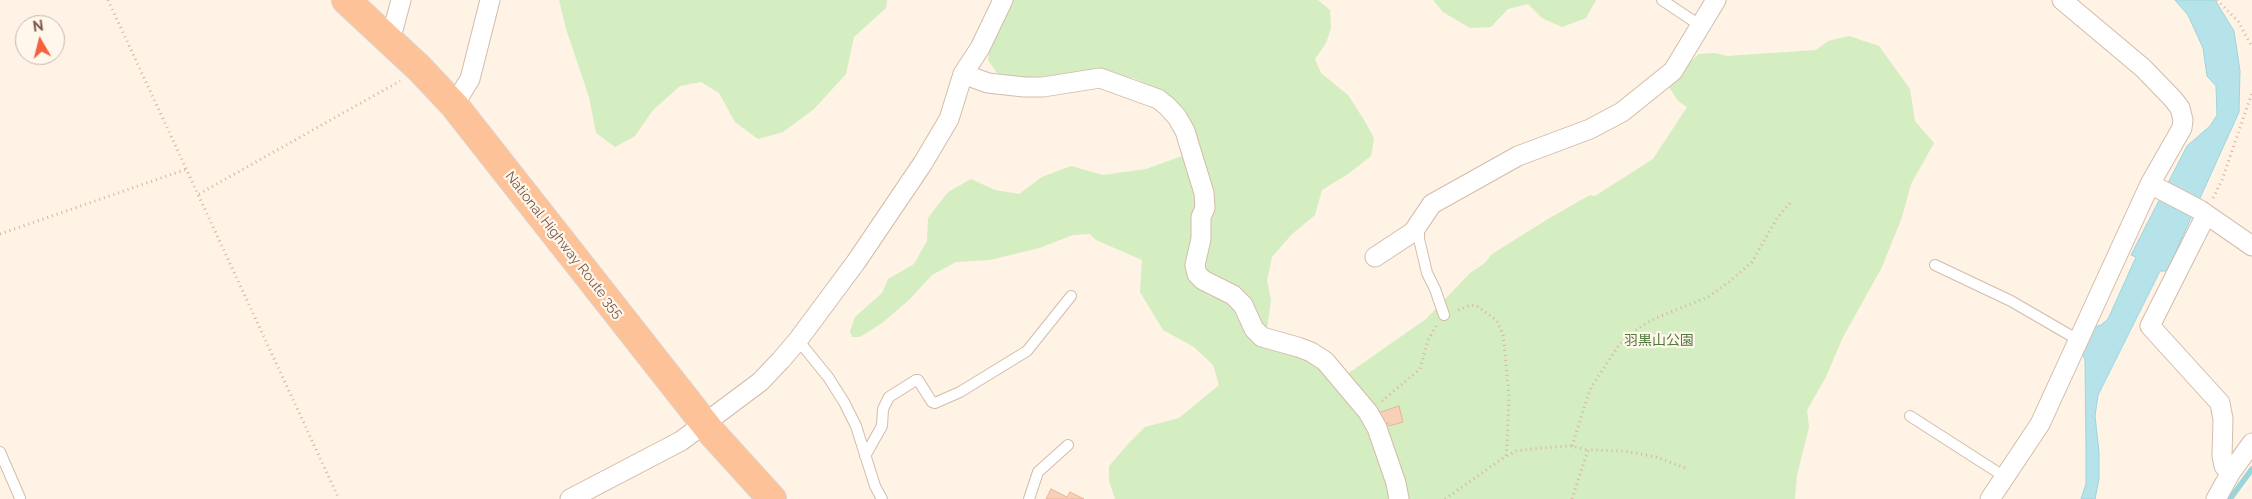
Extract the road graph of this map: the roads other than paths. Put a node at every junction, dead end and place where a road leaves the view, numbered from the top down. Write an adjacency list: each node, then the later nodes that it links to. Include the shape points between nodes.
1 (346, 0): 9 (highway, National Highway Route 355)
2 (401, 0): 9 (street)
3 (490, 0): 11 (street, via 470,79)
4 (1003, 0): 10 (street)
5 (1662, 0): 8 (lane)
6 (1716, 0): 8 (street)
7 (2062, 0): 12 (street, via 2143,68 2180,108 2182,128)
8 (1701, 26): 14 (street, via 1673,71 1622,112 1590,129 1518,156 1432,204 1422,215)
9 (390, 41): 11 (highway, National Highway Route 355)
10 (964, 74): 20 (street, via 948,119 923,163); 35 (street, via 988,83 1024,86 1100,78 1158,99 1167,106 1185,131 1204,193 1205,208 1195,265 1197,274 1233,295 1243,305 1254,329 1262,337 1311,352 1325,362 1368,412 1377,428)
11 (454, 105): 23 (highway, National Highway Route 355)
12 (2154, 186): 13 (street); 21 (street)
13 (2203, 212): 15 (street); 28 (street, via 2150,326 2220,403 2222,456 2224,466)
14 (1419, 225): 16 (street); 19 (lane, via 1427,273)
15 (2252, 246)
16 (1376, 257)
17 (1935, 264): 21 (lane, via 2011,301)
18 (1071, 296): 27 (lane, via 1027,351 960,392 935,403 916,380 889,397 883,409 882,426)
19 (1444, 315)
20 (798, 340): 23 (street, via 760,382); 27 (lane, via 844,402)
21 (2080, 341): 29 (street, via 2040,424)
22 (1910, 416): 29 (lane)
23 (705, 424): 31 (street, via 681,441); 32 (highway, National Highway Route 355)
24 (2252, 443): 28 (street)
25 (1068, 445): 34 (lane, via 1038,472)
26 (0, 452): 30 (lane)
27 (865, 456): 33 (lane)
28 (2230, 472): 37 (street)
29 (2005, 477): 36 (street)
30 (20, 498)
31 (570, 499)
32 (772, 499)
33 (882, 499)
34 (1029, 499)
35 (1399, 499)
36 (1990, 499)
37 (2216, 499)

